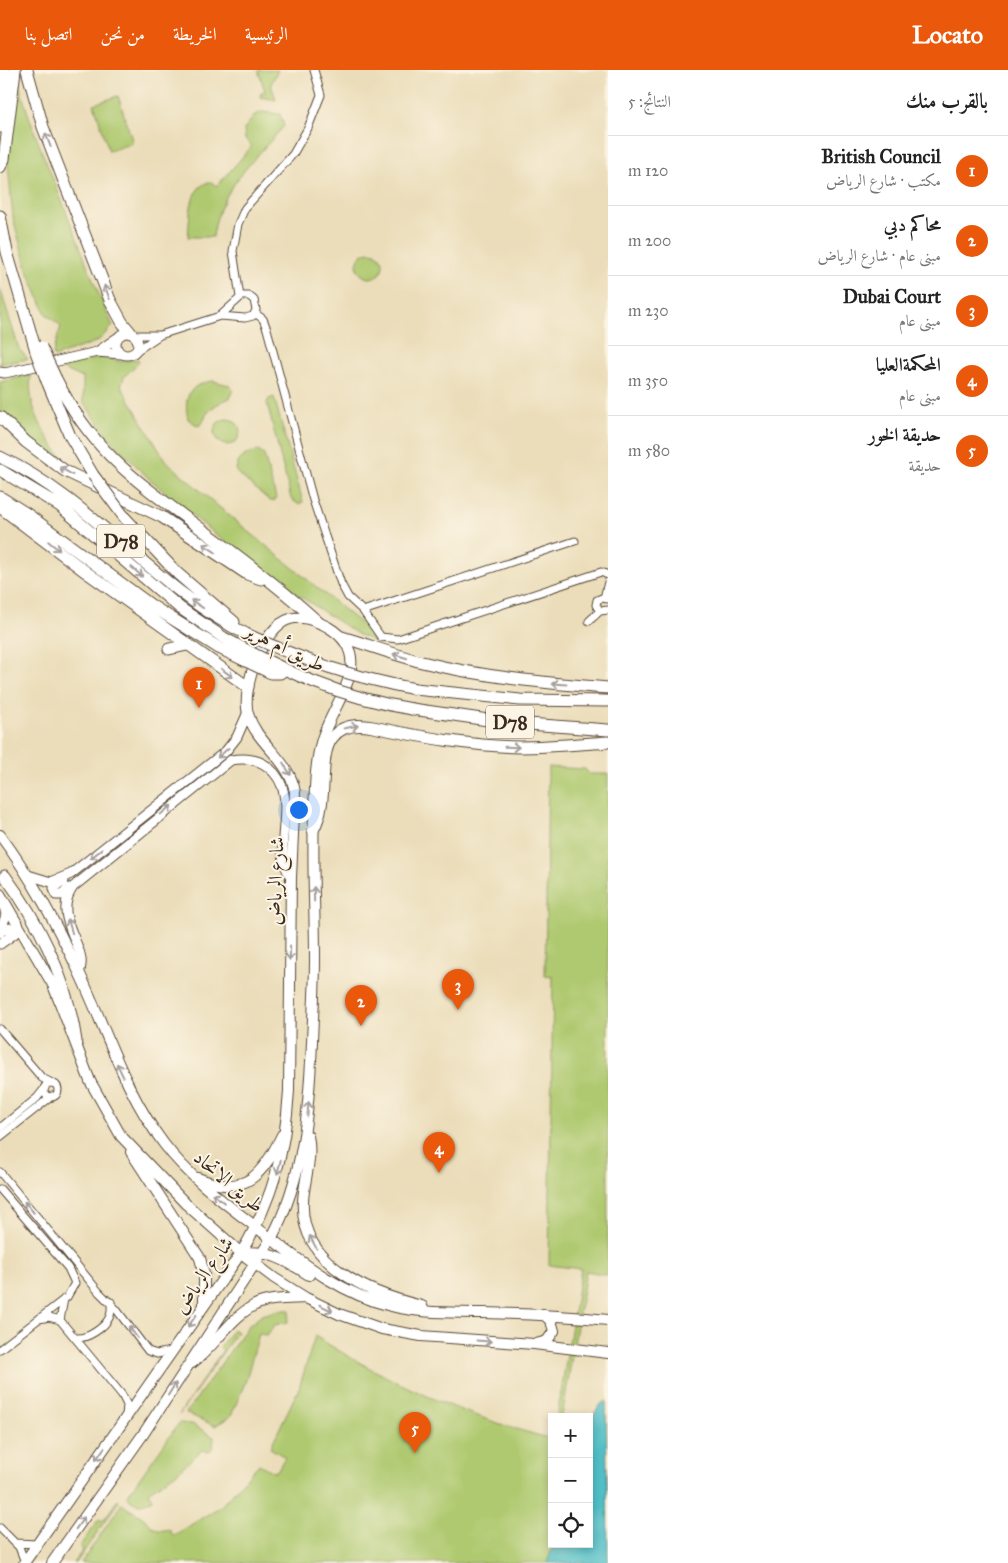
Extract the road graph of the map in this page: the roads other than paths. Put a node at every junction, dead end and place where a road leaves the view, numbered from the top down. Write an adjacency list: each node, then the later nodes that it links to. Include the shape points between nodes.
1 (4, 70): 5 (main road)
2 (15, 70): 6 (main road, via 4,159)
3 (28, 70): 11 (main road, one-way to 3, via 110,300 43,127)
4 (314, 70): 8 (street, via 321,95 308,128 293,154 245,208 238,224 233,250)
5 (0, 129)
6 (0, 167)
7 (0, 216): 18 (main road, bridge, via 26,314)
8 (240, 297): 9 (street, via 249,296 254,300); 10 (street)
9 (255, 313): 10 (street, via 245,318); 30 (street, via 265,324 313,500 341,584 348,597)
10 (220, 316): 12 (street)
11 (133, 334): 12 (street); 13 (street, via 122,334); 14 (street, via 139,343)
12 (160, 335): 14 (street)
13 (117, 338): 15 (street); 16 (street, via 116,347)
14 (136, 351): 16 (street, via 129,356)
15 (97, 352): 16 (street); 17 (street)
16 (121, 354)
17 (2, 374)
18 (51, 380): 26 (main road, via 85,427 130,477); 34 (main road, bridge, via 70,436 93,475 125,518 164,561)
19 (0, 416): 26 (main road, one-way to 19, via 247,574 162,517 65,470 26,442)
20 (0, 457): 34 (main road, طريق أم هرير / D78, one-way to 20, via 166,581 66,495)
21 (0, 470): 36 (main road, طريق أم هرير / D78, one-way to 36, via 60,506)
22 (0, 497): 36 (main road, via 152,606)
23 (0, 507): 37 (main road, one-way to 37)
24 (576, 541): 30 (street)
25 (608, 575): 30 (street, via 601,572 398,639 382,638)
26 (266, 578): 33 (main road)
27 (608, 582): 28 (street)
28 (606, 598): 31 (street, via 599,598 596,602)
29 (608, 610): 31 (street)
30 (363, 611)
31 (600, 611): 32 (street)
32 (590, 621)
33 (318, 622): 35 (main road, شارع الرياض); 39 (main road, شارع الرياض, via 298,617 275,628 257,658)
34 (242, 632): 41 (main road, طريق أم هرير / D78, bridge, via 335,671 415,689 520,700)
35 (342, 636): 40 (main road, one-way to 35, via 467,672 397,655); 45 (main road, شارع الرياض, via 351,652 350,675 319,750)
36 (222, 643): 43 (main road, طريق أم هرير / D78, bridge, via 271,673 280,674 284,670 342,693 412,709 502,722)
37 (187, 645): 38 (main road); 39 (main road, one-way to 39)
38 (169, 649)
39 (248, 687): 42 (main road, شارع الرياض)
40 (608, 688)
41 (608, 701)
42 (248, 712): 47 (street, one-way to 47, via 238,737 226,752); 50 (main road, شارع الرياض, one-way to 50, via 260,735 290,772 295,792)
43 (608, 730)
44 (608, 742): 45 (main road, one-way to 44, via 322,808 328,745 345,727 363,725 436,740 498,746 542,747)
45 (314, 830): 65 (main road, شارع الرياض, one-way to 45, via 315,960)
46 (0, 835): 48 (main road, طريق الاتحاد)
47 (71, 874): 48 (street, via 47,882); 51 (street, via 54,888 54,893 60,896)
48 (28, 875): 56 (main road, طريق الاتحاد)
49 (5, 876): 58 (main road, via 37,924 58,967)
50 (291, 877): 51 (street, one-way to 50, via 224,764 240,759 260,762 276,775 281,784 285,808 284,861); 63 (main road, شارع الرياض, one-way to 63)
51 (76, 883): 56 (street, one-way to 51, via 82,960 69,926 66,905 69,892)
52 (1, 896): 53 (street, via 6,915); 55 (main road)
53 (1, 932): 54 (street, via 10,928 14,934)
54 (0, 946): 55 (street, via 14,942)
55 (32, 948): 58 (main road, via 53,985)
56 (79, 972): 69 (main road, طريق الاتحاد, one-way to 56, via 164,1143 133,1096)
57 (0, 1029): 59 (street)
58 (76, 1041): 66 (main road, via 90,1081)
59 (42, 1078): 60 (street); 61 (street)
60 (52, 1083): 61 (street); 62 (street, via 58,1090)
61 (45, 1088): 62 (street, via 46,1093); 64 (street)
62 (52, 1096): 67 (street)
63 (287, 1126): 69 (main road, via 268,1162 243,1185 214,1184); 71 (main road, شارع الرياض, one-way to 71, via 274,1187)
64 (0, 1128)
65 (306, 1129): 72 (main road, شارع الرياض, via 291,1193); 85 (main road, one-way to 65, via 372,1290 344,1275 318,1250 307,1229 303,1212 309,1150)
66 (121, 1136): 76 (main road, via 181,1199); 84 (main road, via 200,1258 204,1274)
67 (0, 1137)
68 (0, 1172): 83 (street, one-way to 68, via 99,1292)
69 (189, 1173): 73 (main road, طريق الاتحاد, one-way to 69)
70 (0, 1189): 82 (street, via 72,1273 74,1288)
71 (263, 1214): 72 (main road, via 269,1223); 73 (main road, شارع الرياض)
72 (279, 1224): 74 (main road, شارع الرياض)
73 (256, 1227): 74 (main road, طريق الاتحاد); 76 (main road, شارع الرياض)
74 (271, 1239): 75 (main road, شارع الرياض); 80 (main road, طريق الاتحاد, via 313,1270)
75 (262, 1252): 76 (main road); 77 (main road, شارع الرياض); 80 (main road, via 285,1260 335,1289)
76 (241, 1253): 77 (main road); 78 (main road, شارع الرياض)
77 (256, 1264): 79 (main road, شارع الرياض); 81 (main road)
78 (230, 1267): 79 (main road, via 242,1266); 84 (main road, شارع الرياض)
79 (247, 1276): 95 (main road, شارع الرياض)
80 (355, 1294): 85 (main road, طريق الاتحاد, via 407,1310)
81 (306, 1298): 91 (main road, one-way to 91, via 364,1324 403,1334); 95 (main road, via 256,1305 234,1320 208,1350)
82 (64, 1299): 87 (street); 88 (street)
83 (111, 1302): 90 (street, via 111,1313 106,1322 86,1337); 93 (street, one-way to 83, via 157,1354 148,1351)
84 (204, 1303): 93 (main road, شارع الرياض, one-way to 93)
85 (444, 1312): 86 (main road, طريق الاتحاد)
86 (543, 1314): 89 (main road, طريق الاتحاد); 91 (main road, via 551,1321 554,1331 547,1341)
87 (38, 1319): 88 (street); 92 (street)
88 (60, 1320): 90 (street)
89 (607, 1320)
90 (76, 1338): 96 (street, via 122,1395 127,1405)
91 (534, 1344): 94 (main road)
92 (0, 1349)
93 (171, 1351): 96 (main road, شارع الرياض)
94 (605, 1353)
95 (186, 1366): 101 (main road, شارع الرياض, one-way to 95, via 144,1433)
96 (126, 1417): 99 (main road, شارع الرياض, one-way to 99)
97 (0, 1528): 98 (street)
98 (15, 1543): 99 (street); 100 (street)
99 (38, 1544): 100 (main road, شارع الرياض)
100 (25, 1562)
101 (52, 1563)

